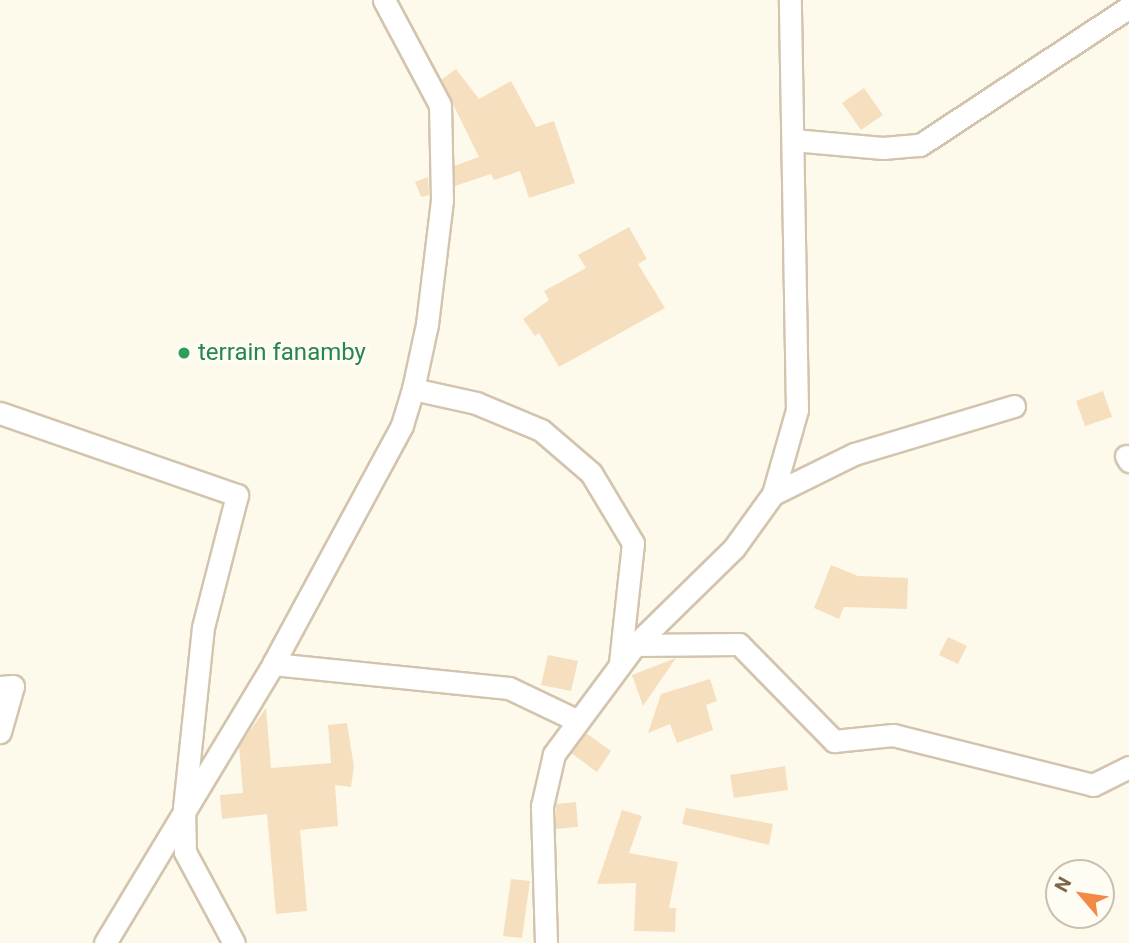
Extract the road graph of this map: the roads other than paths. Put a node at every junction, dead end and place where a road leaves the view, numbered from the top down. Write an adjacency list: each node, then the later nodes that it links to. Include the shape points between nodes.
1 (384, 0): 5 (street, via 440,105 442,200 427,324)
2 (790, 0): 4 (street)
3 (1129, 7): 4 (street, via 920,145 883,148)
4 (793, 140): 8 (street, via 797,410)
5 (413, 389): 10 (street, via 402,425); 11 (street, via 476,402 541,430 591,472 633,544)
6 (1014, 406): 8 (street, via 854,454)
7 (0, 413): 16 (street, via 237,495 203,627)
8 (774, 494): 9 (street, via 734,548)
9 (635, 645): 11 (street); 15 (street, via 739,644 834,741 893,735 1093,785)
10 (272, 664): 13 (street, via 509,688); 16 (street)
11 (620, 665): 13 (street)
12 (0, 687): 14 (street, via 13,686)
13 (578, 721): 19 (street, via 554,754 542,806)
14 (0, 732)
15 (1129, 767)
16 (184, 808): 17 (street); 18 (street, via 185,852)
17 (105, 943)
18 (234, 943)
19 (546, 943)

